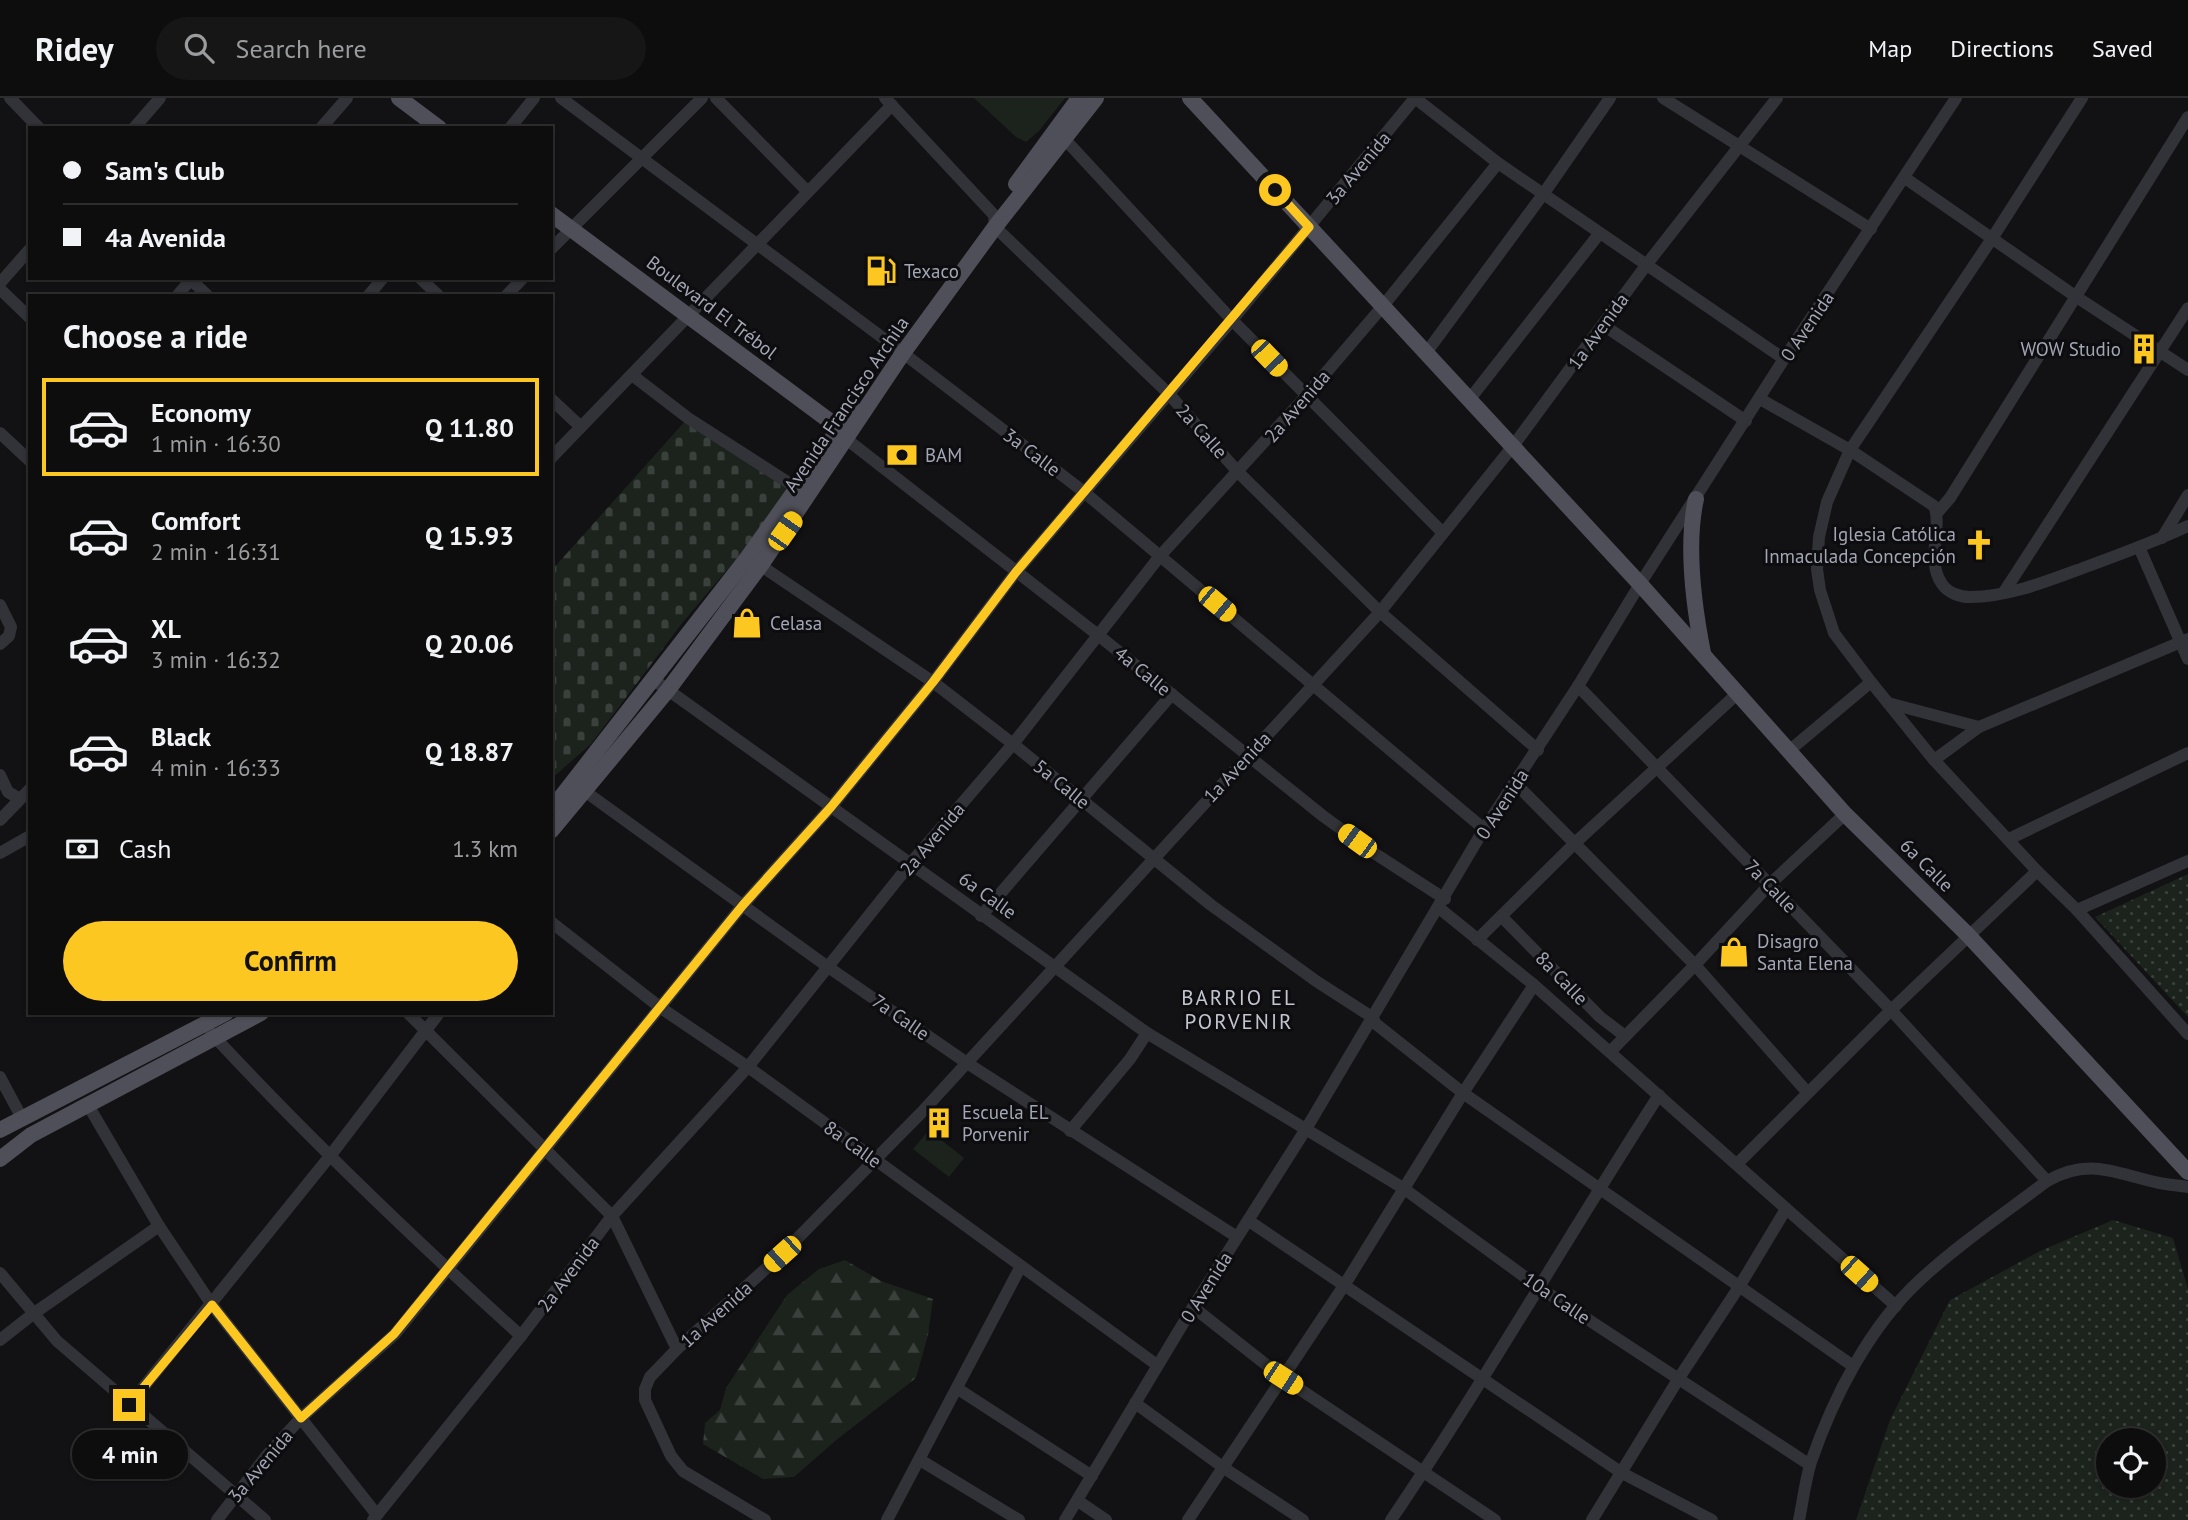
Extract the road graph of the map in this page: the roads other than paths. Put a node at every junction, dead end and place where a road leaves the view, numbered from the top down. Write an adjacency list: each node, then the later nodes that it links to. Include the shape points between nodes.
1 (10, 98): 20 (street)
2 (160, 98): 21 (street)
3 (347, 98): 22 (street)
4 (399, 98): 23 (main road)
5 (534, 98): 24 (street)
6 (561, 98): 27 (street, 3a Calle)
7 (702, 98): 27 (street)
8 (716, 98): 30 (street)
9 (1079, 98): 25 (main road, Avenida Francisco Archila)
10 (1096, 98): 25 (main road, Avenida Francisco Archila)
11 (1190, 98): 34 (main road, 6a Calle)
12 (1415, 98): 28 (street); 34 (street, 3a Avenida)
13 (1610, 98): 31 (street)
14 (1662, 98): 26 (street)
15 (1777, 98): 26 (street, 1a Avenida)
16 (1956, 98): 29 (street, 0 Avenida)
17 (2082, 98): 38 (street)
18 (889, 101): 30 (street); 33 (street, 2a Calle)
19 (2188, 117): 55 (street)
20 (37, 126)
21 (136, 126)
22 (323, 126)
23 (436, 126)
24 (512, 126)
25 (1060, 134): 33 (main road, Avenida Francisco Archila); 60 (street)
26 (1738, 146): 36 (street); 42 (street, 1a Avenida)
27 (642, 159): 35 (street); 39 (street, 3a Calle)
28 (1498, 163): 31 (street); 56 (street, 2a Avenida)
29 (1905, 178): 36 (street, 0 Avenida); 38 (street)
30 (808, 192): 39 (street)
31 (1544, 193): 37 (street); 64 (street)
32 (553, 216): 35 (main road, Boulevard El Trébol)
33 (994, 221): 62 (main road, Avenida Francisco Archila); 68 (street, 2a Calle)
34 (1309, 227): 56 (main road, 6a Calle); 60 (street, 3a Avenida)
35 (571, 229): 40 (street); 58 (main road, Boulevard El Trébol)
36 (1871, 229): 65 (street, 0 Avenida)
37 (1599, 234): 42 (street); 71 (street)
38 (1993, 237): 55 (street); 78 (street)
39 (757, 246): 58 (street); 62 (street, 3a Calle)
40 (553, 247)
41 (28, 251): 48 (street)
42 (1647, 264): 61 (street, 1a Avenida); 65 (street)
43 (189, 280): 50 (street)
44 (191, 280): 51 (street)
45 (381, 280): 52 (street)
46 (422, 280): 53 (street)
47 (521, 280): 54 (street)
48 (0, 283)
49 (0, 289): 59 (street)
50 (179, 294)
51 (206, 294)
52 (371, 294)
53 (437, 294)
54 (508, 294)
55 (2075, 296): 63 (street); 86 (street)
56 (1383, 306): 64 (main road, 6a Calle); 69 (street, 2a Avenida)
57 (2188, 308): 63 (street)
58 (689, 315): 67 (street); 76 (main road, Boulevard El Trébol)
59 (28, 316)
60 (1232, 320): 68 (street, 3a Avenida); 69 (street)
61 (1602, 325): 73 (street); 77 (street, 1a Avenida)
62 (900, 351): 76 (main road, Avenida Francisco Archila); 83 (street, 3a Calle)
63 (2160, 352): 66 (street); 95 (street)
64 (1426, 353): 71 (main road, 6a Calle)
65 (1784, 359): 70 (street, 0 Avenida)
66 (2188, 370)
67 (632, 375): 74 (street); 82 (street, via 688,418)
68 (1168, 393): 81 (street, 2a Calle); 83 (street, 3a Avenida)
69 (1306, 396): 81 (street, 2a Avenida); 88 (street)
70 (1760, 399): 73 (street, 0 Avenida); 78 (street)
71 (1469, 400): 77 (main road, 6a Calle)
72 (553, 401): 74 (street)
73 (1746, 421): 85 (street, 0 Avenida)
74 (581, 427): 79 (street)
75 (0, 433): 80 (street)
76 (842, 433): 82 (main road, Avenida Francisco Archila); 93 (street, 4a Calle)
77 (1513, 446): 88 (street, 1a Avenida); 94 (main road, 6a Calle)
78 (1850, 450): 86 (street, via 1928,500); 105 (street, via 1827,502 1816,569 1834,633)
79 (553, 456)
80 (28, 459)
81 (1238, 472): 91 (street, 2a Avenida); 97 (street, 2a Calle)
82 (803, 491): 92 (main road, Avenida Francisco Archila)
83 (1084, 492): 91 (street, 3a Calle); 93 (street, 3a Avenida)
84 (2188, 495): 89 (street)
85 (1696, 499): 94 (street, 0 Avenida); 101 (main road, via 1692,517 1695,611)
86 (1937, 513): 95 (street, via 1935,563 1942,585 1958,596)
87 (2188, 526): 89 (street)
88 (1443, 533): 97 (street, 1a Avenida)
89 (2162, 538): 90 (street)
90 (2139, 547): 95 (street); 99 (street)
91 (1160, 556): 98 (street, 2a Avenida); 106 (street, 3a Calle)
92 (754, 561): 103 (main road, Avenida Francisco Archila); 104 (street, 5a Calle); 108 (main road, Avenida Francisco Archila)
93 (1016, 572): 98 (street, 4a Calle); 104 (street, 3a Avenida)
94 (1640, 584): 101 (main road, 6a Calle); 107 (street, 0 Avenida)
95 (2004, 592)
96 (0, 605): 100 (street, via 11,627)
97 (1380, 612): 106 (street, 1a Avenida); 114 (street, 2a Calle)
98 (1098, 635): 110 (street, 4a Calle); 113 (street, 2a Avenida)
99 (2184, 641): 102 (street); 112 (street)
100 (0, 644)
101 (1703, 653): 109 (main road, 6a Calle)
102 (2188, 659)
103 (654, 680): 108 (street, 6a Calle); 122 (main road, Avenida Francisco Archila)
104 (933, 682): 113 (street, 5a Calle); 125 (street, 3a Avenida)
105 (1871, 682): 111 (street); 115 (street)
106 (1313, 685): 117 (street, 1a Avenida); 130 (street, 3a Calle)
107 (1578, 686): 114 (street, 0 Avenida); 119 (street, 7a Calle)
108 (668, 691): 122 (main road, Avenida Francisco Archila); 125 (street, 6a Calle)
109 (1738, 693): 115 (main road, 6a Calle); 119 (street)
110 (1172, 694): 117 (street, 4a Calle); 124 (street)
111 (1888, 702): 112 (street); 118 (street)
112 (1979, 727): 118 (street)
113 (1013, 744): 124 (street, 5a Calle); 137 (street, 2a Avenida)
114 (1538, 750): 121 (street, 0 Avenida)
115 (1790, 750): 127 (main road, 6a Calle)
116 (2188, 753): 132 (street)
117 (1247, 755): 135 (street, 1a Avenida); 140 (street, 4a Calle)
118 (1934, 760): 132 (street)
119 (1658, 769): 133 (street); 139 (street, 7a Calle)
120 (0, 775): 123 (street, via 14,797)
121 (1515, 783): 130 (street, 0 Avenida); 133 (street)
122 (580, 788): 126 (main road, Avenida Francisco Archila); 129 (main road, Avenida Francisco Archila); 141 (street, 7a Calle)
123 (25, 794): 128 (street)
124 (1081, 799): 135 (street, 5a Calle); 143 (street)
125 (831, 807): 137 (street, 6a Calle); 141 (street, 3a Avenida)
126 (553, 808)
127 (1845, 814): 139 (street); 146 (main road, 6a Calle)
128 (0, 820)
129 (553, 828)
130 (1484, 829): 140 (street, 0 Avenida)
131 (28, 837): 134 (street)
132 (2009, 839): 138 (street)
133 (1576, 842): 144 (street); 148 (street)
134 (0, 853)
135 (1154, 857): 150 (street, 1a Avenida); 158 (street, 5a Calle, via 1258,940)
136 (2188, 861): 142 (street)
137 (910, 863): 143 (street, 6a Calle); 149 (street, 2a Avenida)
138 (2037, 871): 142 (street); 146 (street)
139 (1770, 884): 148 (street); 153 (street, 7a Calle)
140 (1442, 903): 147 (street, 4a Calle); 158 (street, 0 Avenida)
141 (743, 905): 149 (street, 7a Calle); 152 (street, 3a Avenida)
142 (2077, 910): 162 (street)
143 (981, 916): 150 (street, 6a Calle)
144 (1502, 917): 147 (street); 163 (street, 8a Calle, via 1600,1017)
145 (553, 924): 152 (street, 8a Calle)
146 (1968, 935): 153 (street); 182 (main road, 6a Calle)
147 (1477, 940): 151 (street, 4a Calle)
148 (1695, 965): 163 (street); 169 (street)
149 (828, 967): 166 (street, 7a Calle); 167 (street, 2a Avenida)
150 (1053, 968): 161 (street, 6a Calle); 166 (street, 1a Avenida)
151 (1534, 985): 165 (street, 4a Calle); 170 (street)
152 (661, 1008): 167 (street, 8a Calle); 177 (street, 3a Avenida)
153 (1891, 1010): 169 (street); 183 (street, 7a Calle)
154 (222, 1015): 159 (main road)
155 (257, 1015): 164 (main road)
156 (410, 1015): 160 (street)
157 (438, 1015): 160 (street)
158 (1372, 1017): 170 (street, 5a Calle); 174 (street, 0 Avenida)
159 (204, 1025): 164 (street); 173 (main road)
160 (426, 1032): 177 (street); 178 (street)
161 (1147, 1033): 174 (street, 6a Calle); 176 (street)
162 (2188, 1034)
163 (1625, 1036): 165 (street)
164 (216, 1038): 172 (main road); 178 (street)
165 (1610, 1052): 171 (street, 4a Calle)
166 (967, 1063): 176 (street, 7a Calle); 180 (street, 1a Avenida)
167 (748, 1067): 180 (street, 8a Calle); 188 (street, 2a Avenida)
168 (0, 1077): 173 (street)
169 (1807, 1092): 181 (street)
170 (1462, 1093): 184 (street, 5a Calle); 186 (street)
171 (1659, 1095): 181 (street, 4a Calle); 184 (street)
172 (88, 1105): 179 (main road, via 31,1135); 190 (street)
173 (23, 1120): 175 (main road)
174 (1306, 1129): 186 (street, 10a Calle); 189 (street, 0 Avenida)
175 (0, 1130)
176 (1070, 1131): 191 (street, 7a Calle)
177 (544, 1148): 188 (street); 193 (street, 3a Avenida)
178 (330, 1156): 193 (street); 198 (street)
179 (0, 1159)
180 (875, 1160): 192 (street, 8a Calle); 204 (street, 1a Avenida, via 782,1254)
181 (1737, 1164): 187 (street, 4a Calle)
182 (2188, 1172)
183 (2047, 1181): 185 (street, via 2062,1172 2091,1167); 199 (street, via 1919,1281)
184 (1600, 1187): 196 (street, 5a Calle); 197 (street)
185 (2188, 1187)
186 (1403, 1188): 195 (street); 197 (street, 10a Calle)
187 (1786, 1209): 196 (street); 199 (street, 4a Calle)
188 (612, 1216): 202 (street, 2a Avenida); 204 (street)
189 (1249, 1221): 191 (street, 0 Avenida); 195 (street)
190 (159, 1226): 198 (street); 201 (street)
191 (1237, 1237): 200 (street, 0 Avenida)
192 (1021, 1266): 205 (street, 8a Calle); 210 (street)
193 (447, 1270): 202 (street); 213 (street, 3a Avenida, via 394,1334)
194 (0, 1273): 201 (street)
195 (1345, 1284): 207 (street); 209 (street)
196 (1740, 1287): 206 (street, 5a Calle); 208 (street)
197 (1540, 1288): 208 (street, 10a Calle); 209 (street)
198 (212, 1305): 212 (street); 213 (street)
199 (1896, 1306): 206 (street)
200 (1193, 1307): 205 (street, 0 Avenida); 207 (street)
201 (33, 1314): 203 (street); 212 (street)
202 (521, 1336): 222 (street, 2a Avenida)
203 (0, 1340)
204 (677, 1349): 225 (street, 1a Avenida, via 650,1377 645,1390 671,1456 683,1471)
205 (1157, 1365): 211 (street, 0 Avenida)
206 (1853, 1366): 215 (street)
207 (1283, 1378): 216 (street); 217 (street)
208 (1679, 1378): 215 (street, 10a Calle); 218 (street)
209 (1484, 1379): 217 (street); 218 (street)
210 (958, 1389): 214 (street); 219 (street)
211 (1135, 1403): 216 (street); 219 (street, 0 Avenida)
212 (129, 1405): 220 (street)
213 (301, 1418): 220 (street, 3a Avenida); 222 (street)
214 (920, 1460): 226 (street); 227 (street)
215 (1810, 1465): 236 (street)
216 (1224, 1468): 230 (street); 231 (street)
217 (1425, 1471): 232 (street); 233 (street)
218 (1622, 1473): 234 (street); 235 (street)
219 (1092, 1476): 221 (street, 0 Avenida)
220 (235, 1494): 223 (street, 3a Avenida); 224 (street)
221 (1078, 1501): 228 (street, 0 Avenida); 229 (street)
222 (375, 1517)
223 (217, 1520)
224 (265, 1520)
225 (765, 1520)
226 (887, 1520)
227 (1019, 1520)
228 (1065, 1520)
229 (1106, 1520)
230 (1188, 1520)
231 (1303, 1520)
232 (1391, 1520)
233 (1495, 1520)
234 (1592, 1520)
235 (1712, 1520)
236 (1799, 1520)

